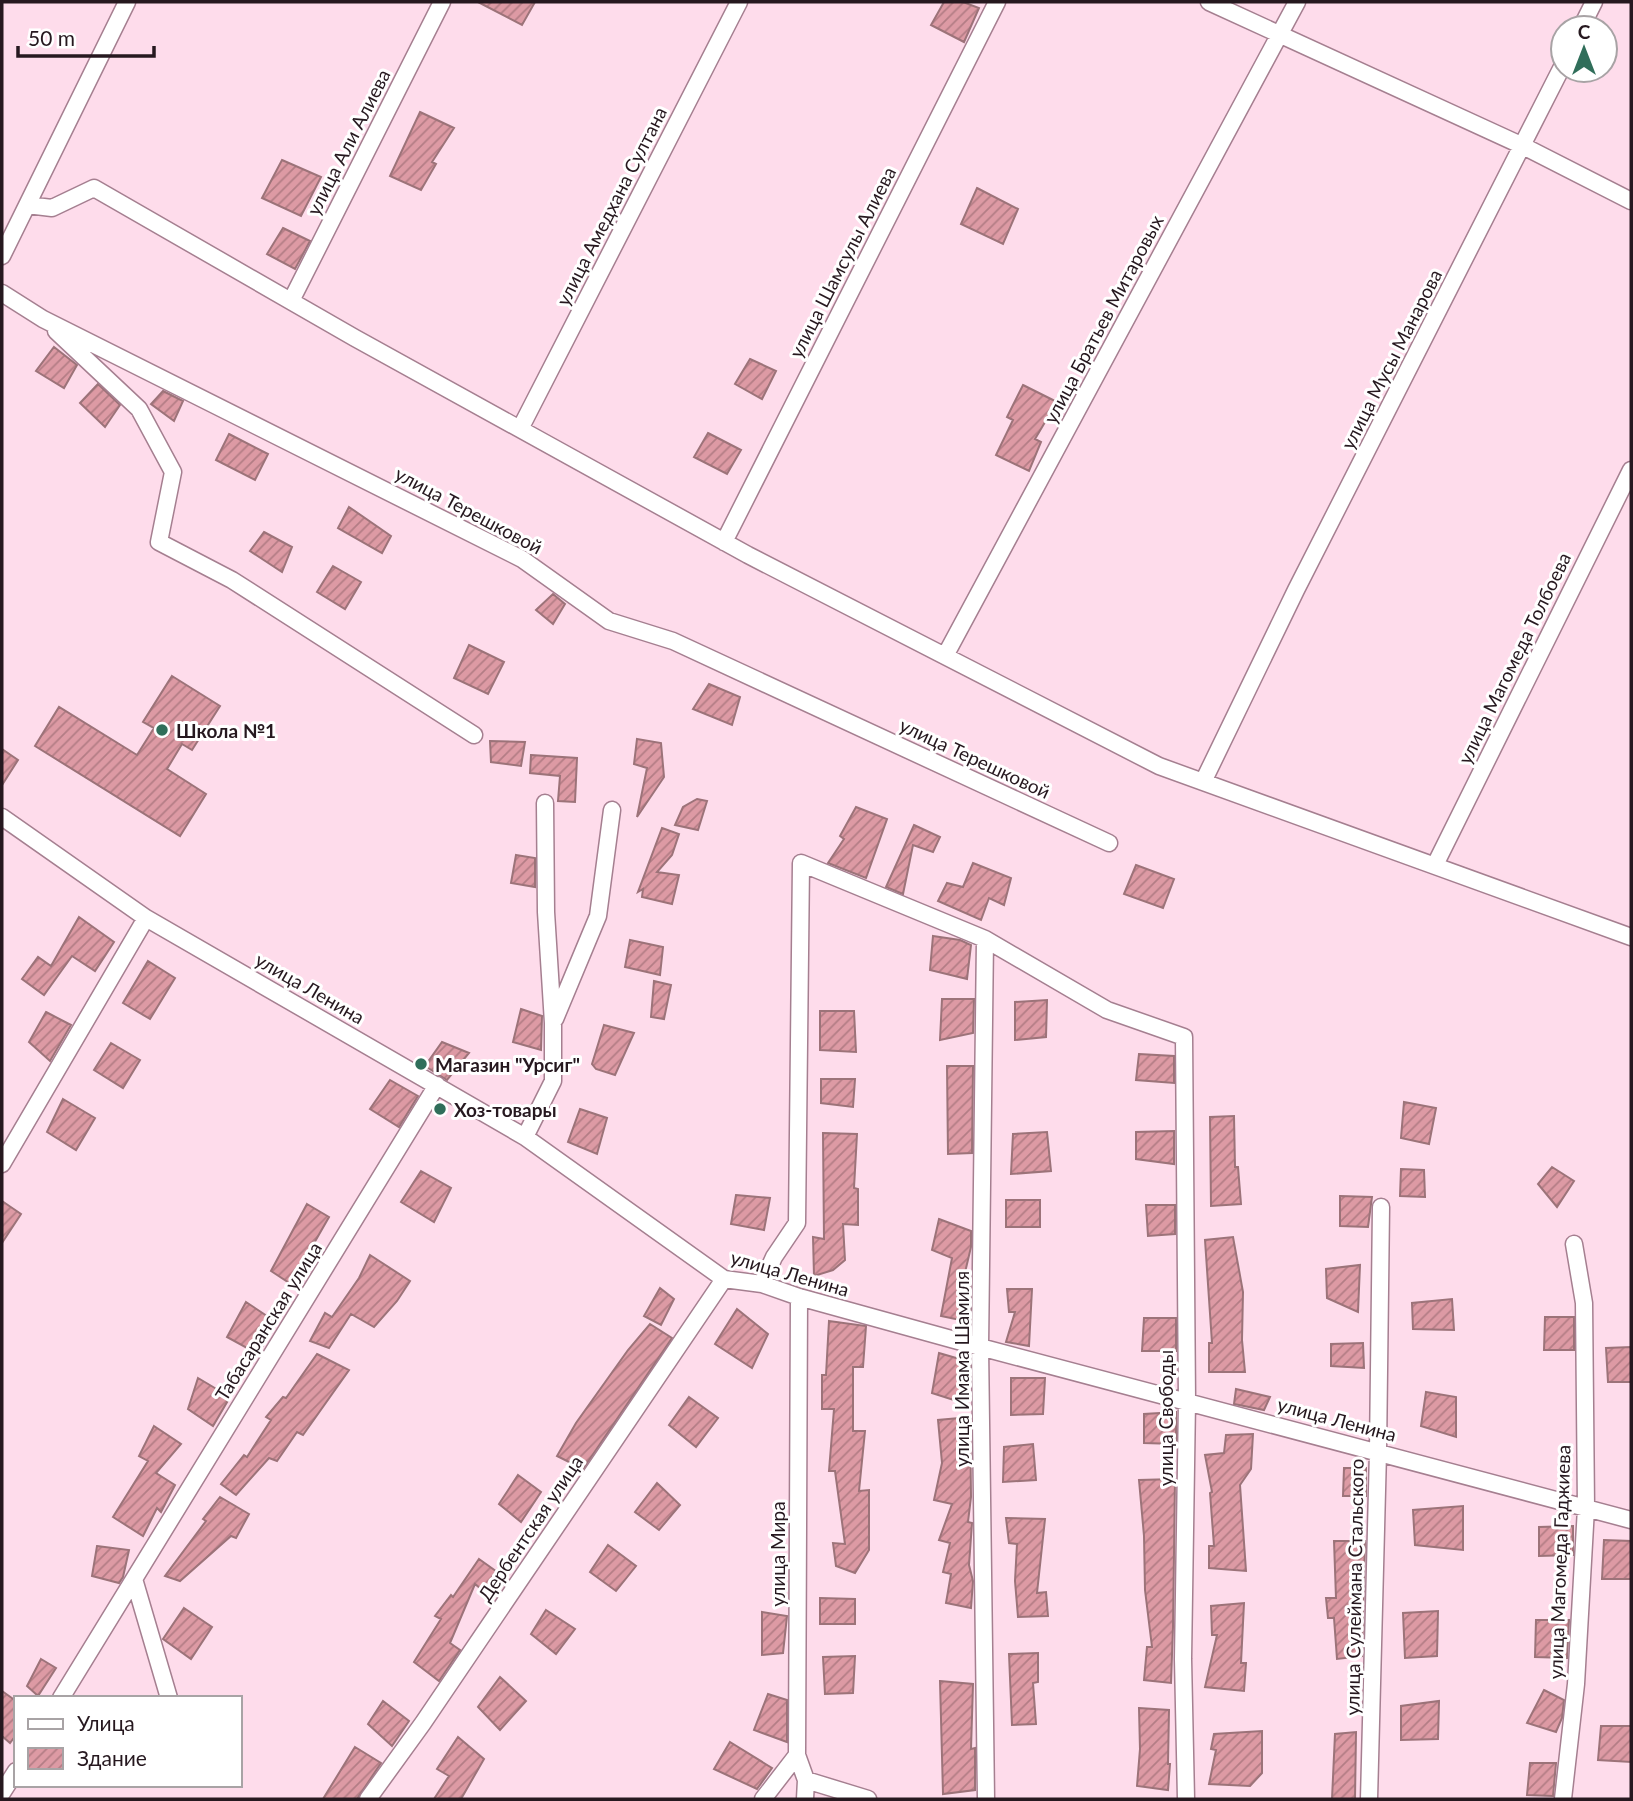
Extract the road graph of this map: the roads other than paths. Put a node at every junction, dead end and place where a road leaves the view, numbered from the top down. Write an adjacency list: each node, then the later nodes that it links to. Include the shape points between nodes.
1 (127, 2): 11 (street)
2 (442, 2): 14 (street, улица Али Алиева)
3 (739, 2): 16 (street, улица Амедхана Султана)
4 (997, 2): 18 (street, улица Шамсулы Алиева)
5 (1209, 2): 7 (street)
6 (1297, 2): 7 (street, улица Братьев Митаровых)
7 (1280, 34): 9 (street); 19 (street, улица Братьев Митаровых)
8 (1554, 84): 9 (street, улица Мусы Манарова)
9 (1524, 146): 10 (street); 21 (street, улица Мусы Манарова)
10 (1631, 201)
11 (27, 205): 12 (street); 14 (street, via 52,208 94,188)
12 (2, 256)
13 (2, 293): 15 (street, улица Терешковой)
14 (291, 301): 16 (street)
15 (43, 319): 20 (street, via 139,410 173,472 159,542 232,580); 25 (street, улица Терешковой, via 522,559 609,621 673,641)
16 (520, 429): 18 (street)
17 (1631, 470): 26 (street, улица Магомеда Толбоева)
18 (724, 542): 19 (street)
19 (945, 656): 21 (street, via 1159,766)
20 (474, 735)
21 (1203, 782): 26 (street)
22 (545, 803): 30 (street)
23 (611, 810): 30 (street, via 598,916)
24 (2, 817): 27 (street, улица Ленина)
25 (1110, 843)
26 (1435, 865): 28 (street)
27 (146, 918): 31 (street, улица Ленина); 33 (street)
28 (1631, 937)
29 (985, 939): 37 (street, via 800,863 797,1223); 39 (street, улица Имама Шамиля); 40 (street, улица Свободы, via 1107,1010 1184,1037)
30 (553, 1023): 32 (street, via 553,1081)
31 (438, 1084): 32 (street, улица Ленина); 44 (street, Табасаранская улица)
32 (525, 1136): 36 (street, улица Ленина)
33 (2, 1164)
34 (1381, 1207): 41 (street, улица Сулеймана Стальского)
35 (1574, 1244): 42 (street, улица Магомеда Гаджиева, via 1584,1303)
36 (724, 1279): 37 (street, улица Ленина); 51 (street, Дербентская улица)
37 (762, 1284): 38 (street, улица Ленина)
38 (799, 1297): 39 (street, улица Ленина); 47 (street, улица Мира)
39 (981, 1348): 40 (street, улица Ленина); 55 (street, улица Имама Шамиля)
40 (1187, 1401): 41 (street, улица Ленина); 56 (street, улица Свободы)
41 (1378, 1452): 42 (street, улица Ленина); 57 (street, улица Сулеймана Стальского)
42 (1586, 1508): 43 (street, улица Ленина); 58 (street, улица Магомеда Гаджиева, via 1576,1684)
43 (1631, 1520)
44 (134, 1578): 45 (street, Табасаранская улица); 46 (street)
45 (62, 1696)
46 (168, 1696)
47 (797, 1755): 49 (street); 52 (street)
48 (14, 1774): 50 (street)
49 (806, 1780): 53 (street); 54 (street)
50 (2, 1794)
51 (368, 1799)
52 (763, 1799)
53 (805, 1799)
54 (868, 1799)
55 (986, 1799)
56 (1185, 1799)
57 (1369, 1799)
58 (1563, 1799)

